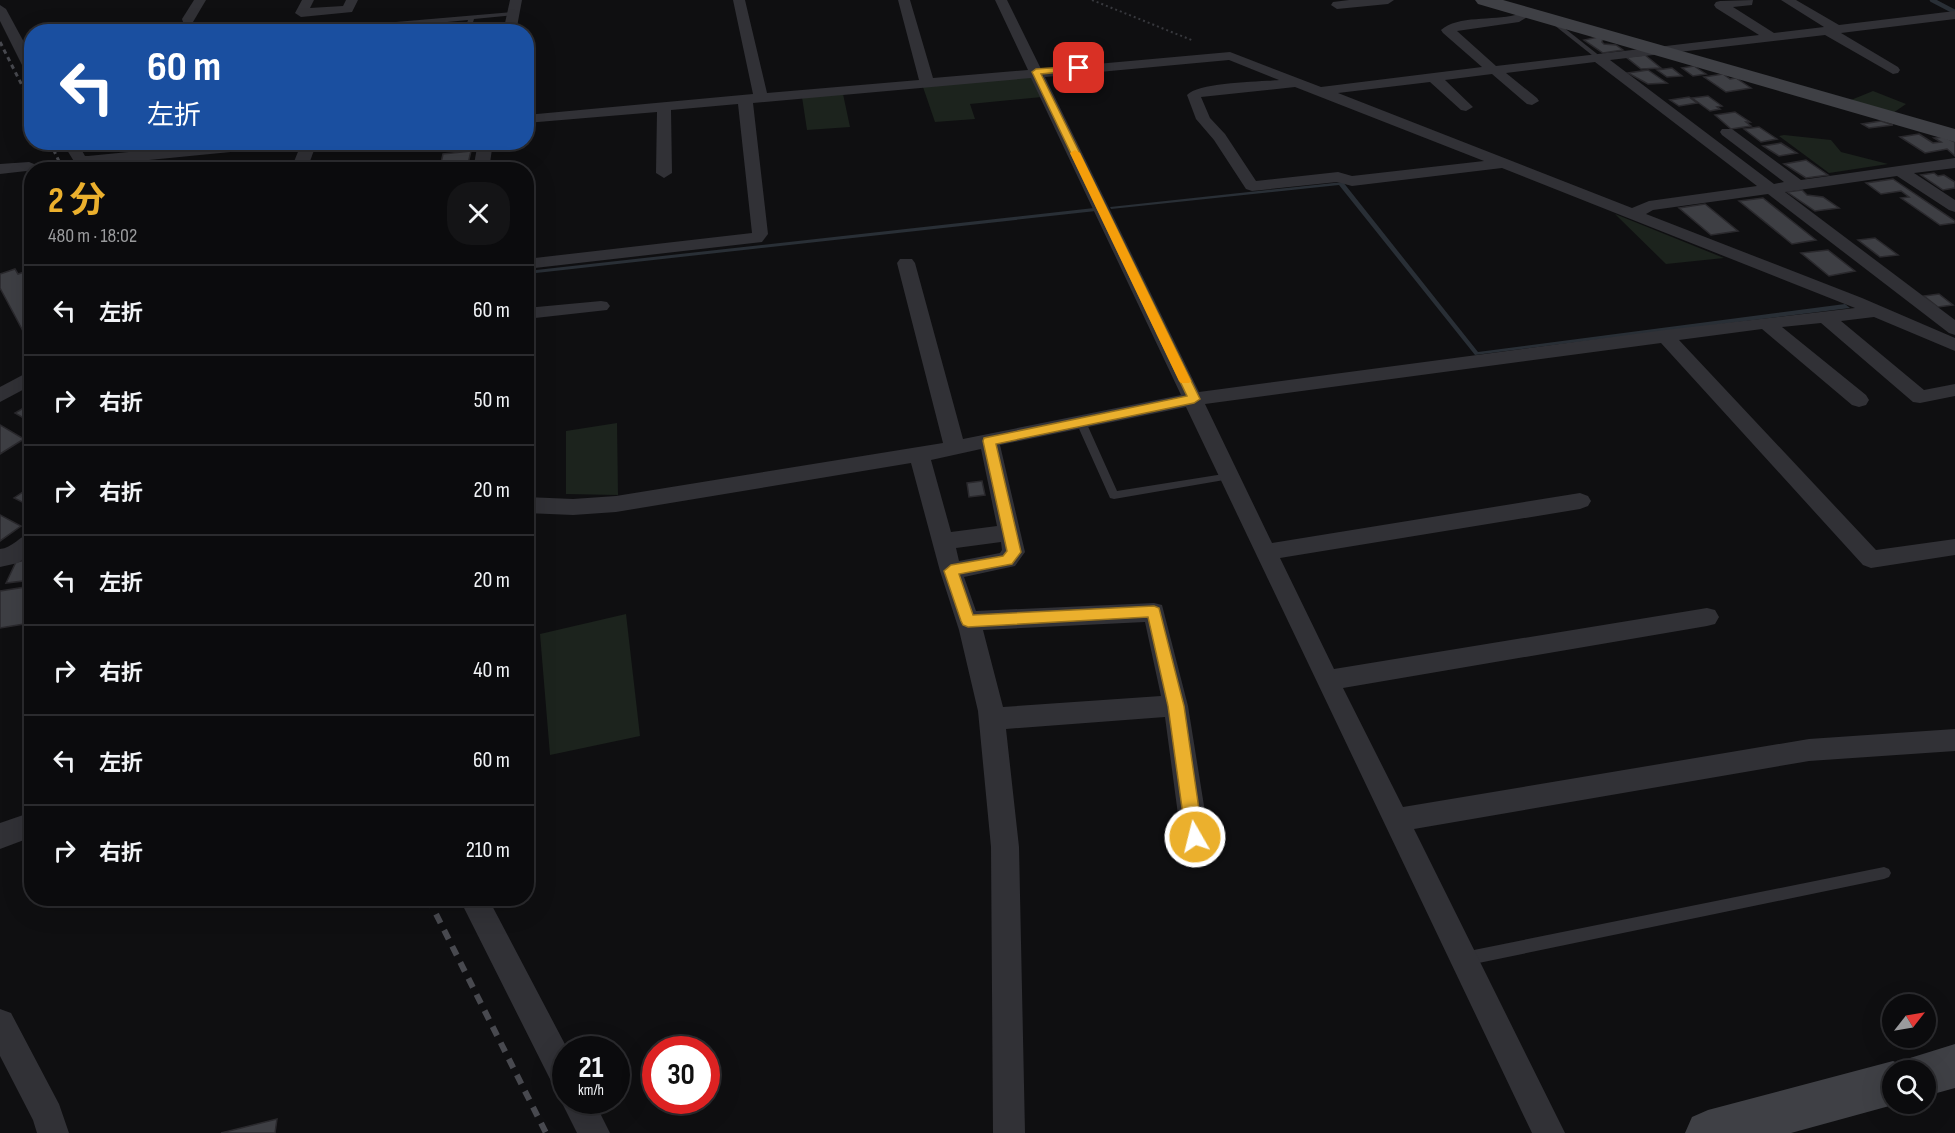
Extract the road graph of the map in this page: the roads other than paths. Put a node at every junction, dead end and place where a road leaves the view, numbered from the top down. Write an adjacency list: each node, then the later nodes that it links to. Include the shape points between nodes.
1 (200, 0): 18 (street)
2 (308, 0): 3 (street, via 301,14 348,9)
3 (352, 0)
4 (739, 0): 36 (street)
5 (904, 0): 33 (street)
6 (1001, 0): 31 (street)
7 (1388, 0): 11 (street)
8 (1484, 0): 15 (street)
9 (1788, 0): 24 (street)
10 (1748, 2): 25 (street, via 1720,5)
11 (1337, 5)
12 (1933, 5): 16 (street)
13 (514, 8): 17 (lane); 19 (lane); 23 (street)
14 (0, 9): 27 (street)
15 (1536, 13): 26 (street); 28 (lane); 29 (street, via 1452,28)
16 (1954, 15): 24 (street)
17 (471, 18): 19 (lane); 22 (lane)
18 (188, 19)
19 (426, 19): 20 (lane); 21 (lane)
20 (404, 24)
21 (426, 24)
22 (469, 24)
23 (511, 24)
24 (1833, 30): 25 (street); 30 (street)
25 (1773, 38): 26 (street)
26 (1659, 51): 28 (street); 42 (street)
27 (24, 55)
28 (1599, 58): 29 (street); 52 (street)
29 (1494, 70): 32 (street); 37 (street)
30 (1893, 70)
31 (1036, 72): 33 (street); 34 (street, via 1230,56); 69 (street)
32 (1433, 77): 35 (street); 39 (street)
33 (927, 82): 36 (street)
34 (1296, 82): 35 (street); 46 (street, via 1194,95 1213,133 1220,137 1252,186 1338,177 1352,181)
35 (1317, 91): 46 (street)
36 (753, 99): 38 (street); 55 (street, via 760,234 756,238)
37 (1532, 101)
38 (664, 107): 40 (street); 50 (street)
39 (1466, 108)
40 (534, 118)
41 (1727, 132): 51 (street)
42 (1955, 136)
43 (73, 150): 44 (street, via 80,160 88,161)
44 (200, 150)
45 (1955, 163): 49 (street)
46 (1506, 164): 54 (street)
47 (24, 167): 48 (street)
48 (0, 169)
49 (1900, 171): 51 (street); 53 (street)
50 (664, 174)
51 (1798, 185): 52 (street)
52 (1771, 189): 54 (street, via 1649,206); 63 (street)
53 (1955, 207)
54 (1633, 214): 58 (street)
55 (534, 263)
56 (906, 263): 73 (street)
57 (601, 306): 59 (street)
58 (1876, 311): 60 (street); 62 (street)
59 (534, 313)
60 (1827, 318): 61 (street); 67 (street, via 1920,396)
61 (1767, 323): 64 (street); 70 (street)
62 (1919, 328): 63 (street, via 1935,324); 65 (street)
63 (1955, 330)
64 (1665, 336): 69 (street); 81 (street, via 1871,559)
65 (1955, 345)
66 (24, 381): 68 (street)
67 (1955, 390)
68 (0, 396)
69 (1194, 399): 71 (street); 75 (street)
70 (1859, 400)
71 (1081, 422): 72 (street); 75 (lane, via 1114,495)
72 (989, 441): 73 (street); 78 (street)
73 (955, 448): 74 (street)
74 (919, 455): 77 (street, via 616,504); 79 (street)
75 (1230, 476): 82 (street)
76 (1580, 501): 82 (street)
77 (534, 505)
78 (1010, 533): 79 (street); 84 (street, via 1014,552 1007,560)
79 (943, 542): 84 (street)
80 (24, 546): 83 (street, via 10,557)
81 (1955, 547)
82 (1266, 552): 87 (street)
83 (0, 558)
84 (951, 571): 86 (street)
85 (1707, 617): 87 (street)
86 (968, 621): 88 (street, via 1154,612); 89 (street)
87 (1327, 680): 91 (street)
88 (1176, 706): 89 (street); 94 (street)
89 (992, 719): 106 (street, via 1005,847)
90 (1955, 740): 91 (street, via 1809,750)
91 (1396, 820): 97 (street)
92 (24, 827): 93 (street)
93 (0, 836)
94 (1195, 837)
95 (1884, 873): 97 (lane)
96 (477, 906): 99 (street)
97 (1464, 959): 107 (street)
98 (0, 1024): 104 (street, via 48,1115)
99 (552, 1051)
100 (1955, 1066): 101 (street)
101 (1936, 1071)
102 (1882, 1086): 108 (street)
103 (584, 1114): 105 (street)
104 (53, 1133)
105 (594, 1133)
106 (1009, 1133)
107 (1549, 1133)
108 (1708, 1133)

